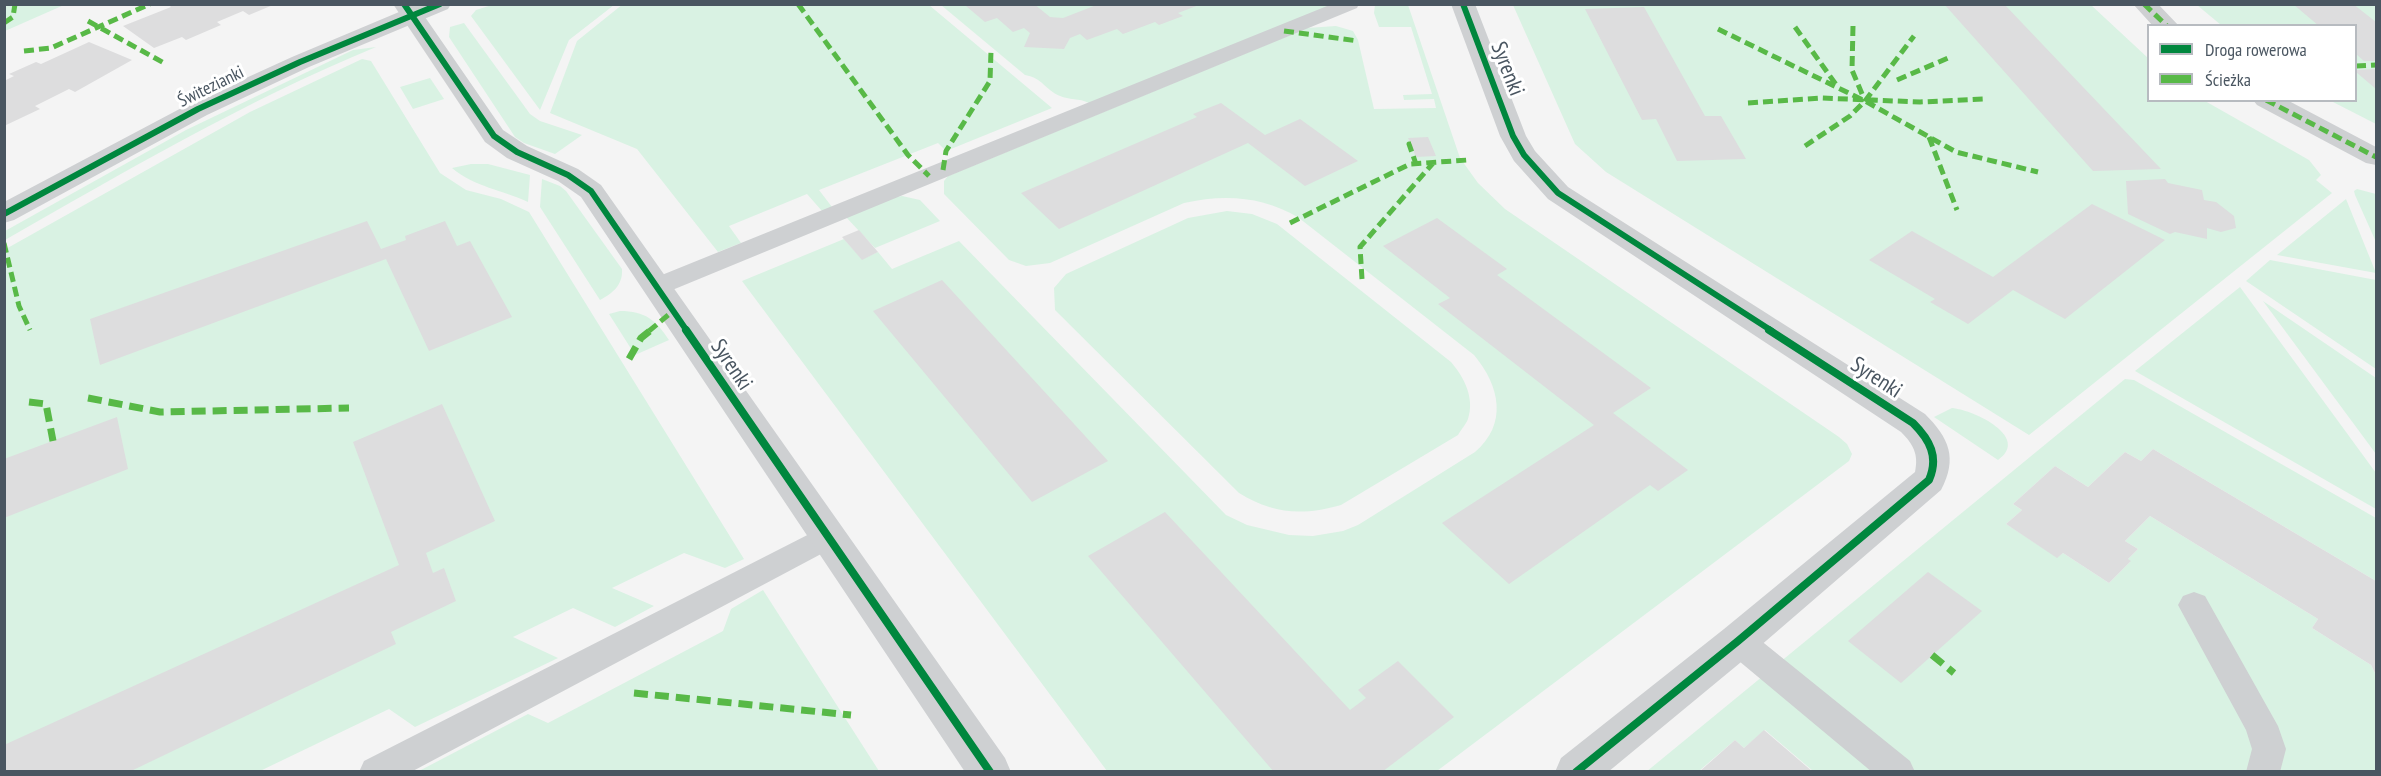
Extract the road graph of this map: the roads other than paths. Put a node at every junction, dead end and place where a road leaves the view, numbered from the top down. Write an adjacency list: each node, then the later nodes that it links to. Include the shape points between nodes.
1 (1350, 4): 9 (lane)
2 (1463, 4): 12 (street, Syrenki, via 1514,136 1524,155 1558,193 1913,423 1926,435 1933,450 1936,468 1929,480)
3 (2144, 4): 5 (street)
4 (418, 8): 8 (street, Świtezianki, via 214,102); 9 (street, Syrenki, via 494,136 518,154 582,182 591,190)
5 (2165, 24)
6 (2270, 102): 7 (street)
7 (2376, 157)
8 (5, 214)
9 (656, 286): 10 (street, Syrenki)
10 (826, 537): 13 (lane); 14 (street, Syrenki)
11 (2194, 605): 17 (lane, via 2261,726 2269,749)
12 (1738, 641): 15 (street, Syrenki); 16 (lane)
13 (376, 771)
14 (990, 771)
15 (1576, 771)
16 (1898, 771)
17 (2263, 771)

